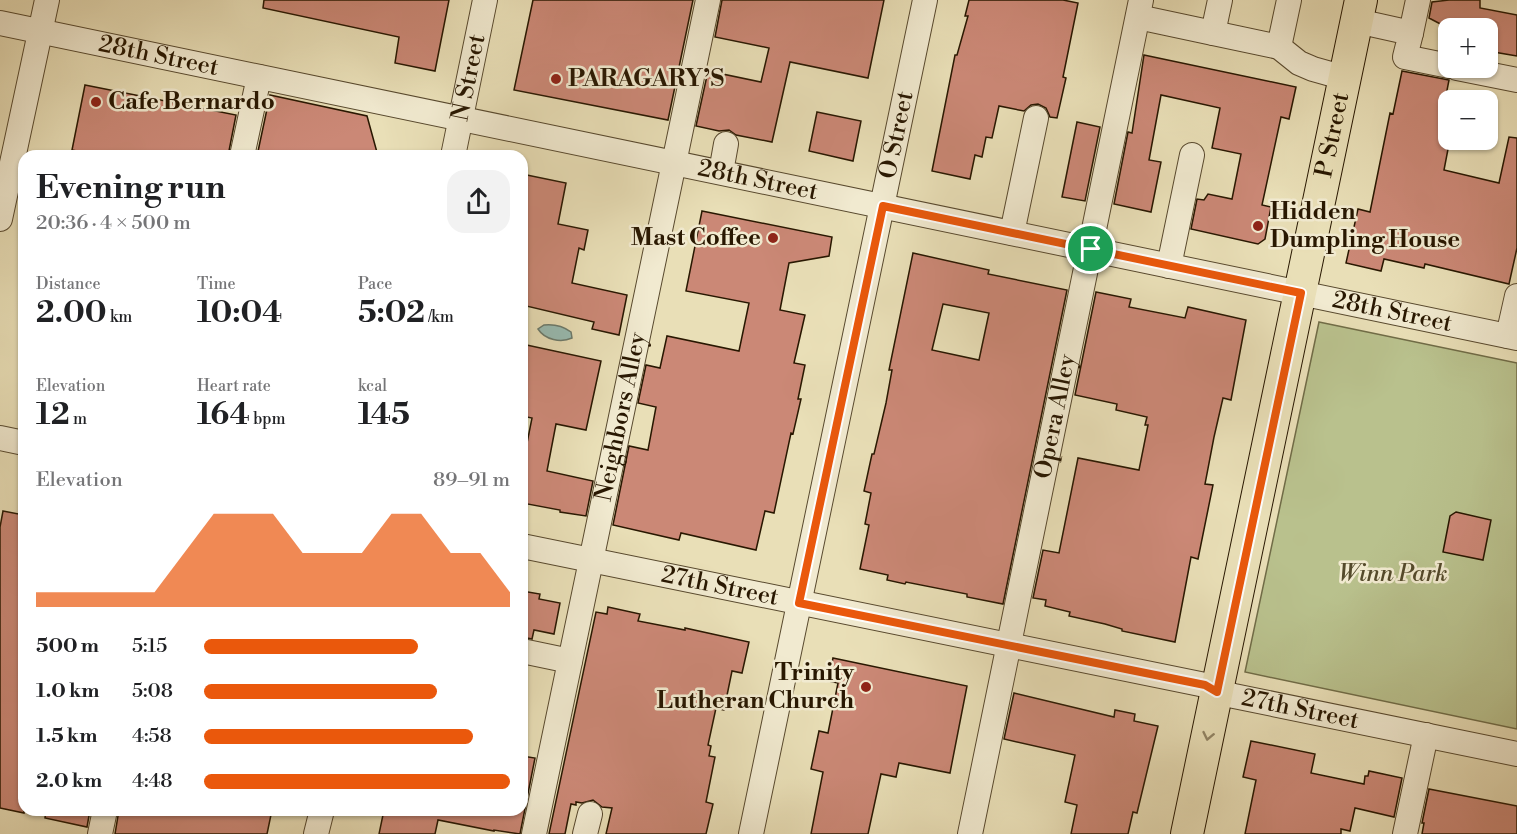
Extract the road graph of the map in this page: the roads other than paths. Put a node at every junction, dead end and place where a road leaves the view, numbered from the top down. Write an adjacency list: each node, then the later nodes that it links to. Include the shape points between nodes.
1 (47, 0): 11 (street)
2 (485, 0): 21 (street, N Street)
3 (708, 0): 26 (street, Neighbors Alley, via 701,62)
4 (925, 0): 28 (street, O Street)
5 (1220, 0): 12 (street)
6 (1289, 0): 14 (street)
7 (1418, 0): 13 (street)
8 (1140, 8): 12 (street); 31 (street, Opera Alley)
9 (1359, 10): 13 (street); 18 (main road, P Street)
10 (0, 23): 11 (street, 28th Street)
11 (40, 32): 17 (street, 28th Street); 29 (street)
12 (1213, 33): 14 (street)
13 (1410, 33): 15 (street, via 1405,57)
14 (1279, 46): 18 (street, via 1299,63)
15 (1438, 64)
16 (1498, 76): 19 (street)
17 (259, 77): 21 (street, 28th Street); 23 (street)
18 (1345, 78): 33 (main road, P Street)
19 (1517, 80)
20 (1036, 118): 30 (street)
21 (461, 119): 24 (street, N Street); 26 (street, 28th Street)
22 (726, 144): 27 (street)
23 (243, 150)
24 (454, 150)
25 (1192, 155): 32 (street)
26 (674, 162): 27 (street, 28th Street); 39 (street, Neighbors Alley)
27 (721, 172): 28 (street, 28th Street)
28 (883, 206): 30 (street, 28th Street); 40 (street, O Street)
29 (0, 217)
30 (1012, 233): 31 (street, 28th Street)
31 (1091, 249): 32 (street, 28th Street); 41 (street, Opera Alley)
32 (1169, 266): 33 (street, 28th Street)
33 (1301, 293): 35 (street, 28th Street); 44 (main road, P Street)
34 (1517, 296): 35 (street)
35 (1513, 337)
36 (0, 438): 37 (street)
37 (18, 442)
38 (528, 547): 39 (street, 27th Street)
39 (590, 560): 40 (street, 27th Street); 43 (street, Neighbors Alley)
40 (799, 603): 41 (street, 27th Street); 53 (street, O Street)
41 (1009, 645): 44 (street, 27th Street, via 1205,685); 49 (street, Opera Alley)
42 (528, 652): 43 (street)
43 (570, 661): 52 (street, Neighbors Alley)
44 (1217, 692): 45 (street, 27th Street); 54 (main road, P Street, one-way to 54)
45 (1426, 735): 46 (street, 27th Street); 55 (street)
46 (1517, 754)
47 (104, 816): 50 (street)
48 (320, 816): 51 (street)
49 (969, 818)
50 (100, 834)
51 (316, 834)
52 (534, 834)
53 (751, 834)
54 (1187, 834)
55 (1405, 834)

